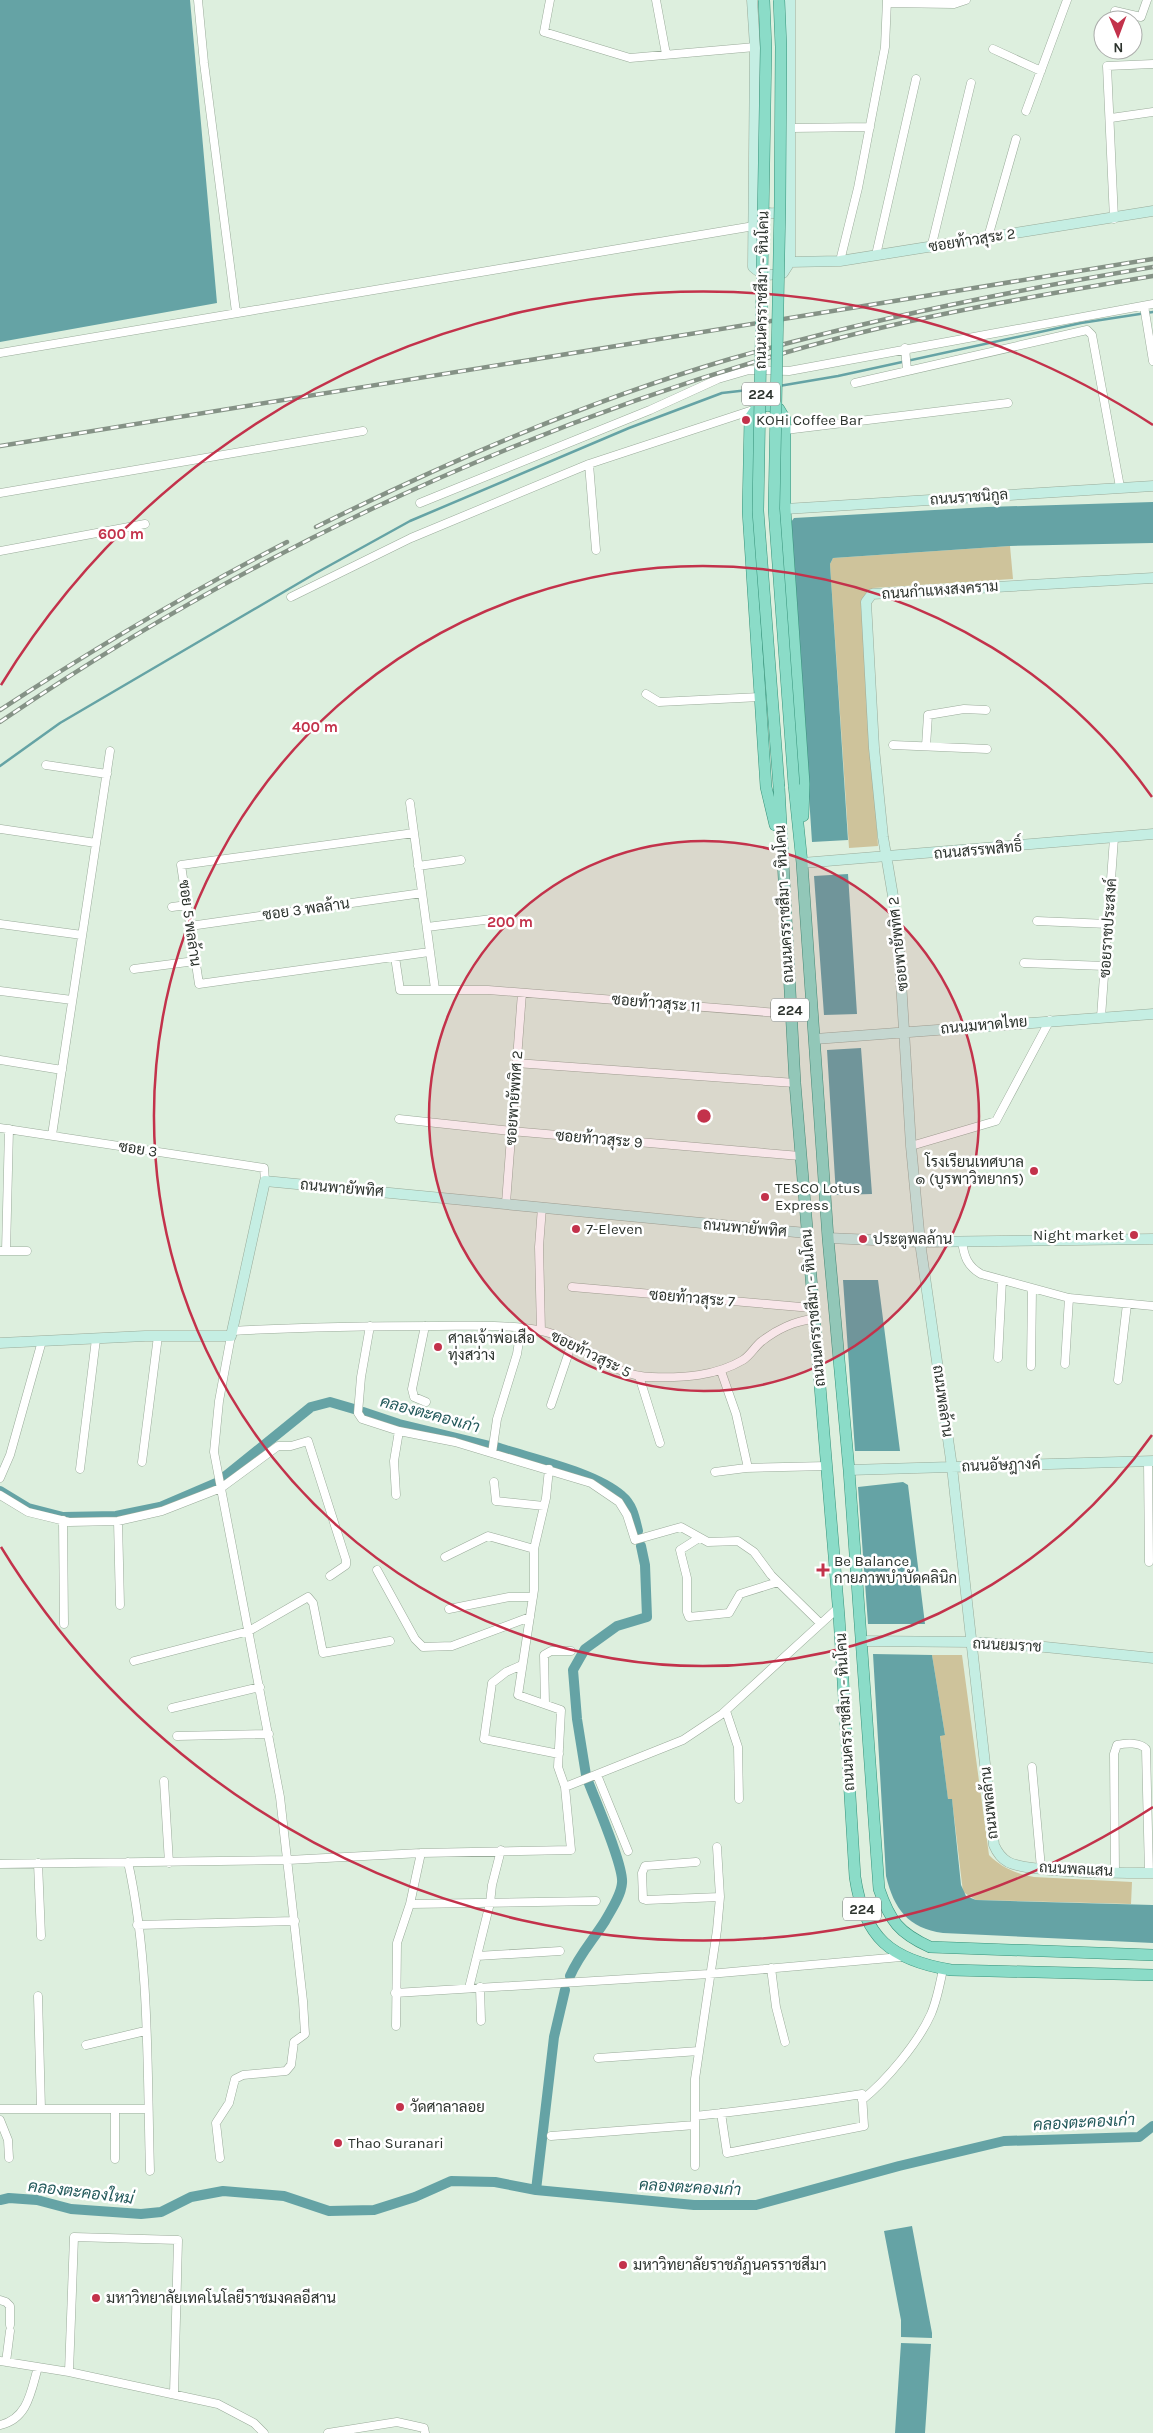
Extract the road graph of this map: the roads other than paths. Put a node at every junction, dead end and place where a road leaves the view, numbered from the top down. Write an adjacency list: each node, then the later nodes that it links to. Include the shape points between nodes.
1 (198, 0): 37 (street)
2 (550, 0): 13 (street, via 544,32 630,58)
3 (656, 0): 13 (street)
4 (752, 0): 11 (street)
5 (764, 0): 74 (main road, ถนนนครราชสีมา - หินโคน / 224, bridge, via 766,48 758,511)
6 (779, 0): 73 (main road, bridge, via 780,203 774,510)
7 (790, 0): 22 (street)
8 (966, 0): 10 (street, via 954,4)
9 (1068, 0): 15 (street)
10 (887, 1): 21 (street, via 885,47)
11 (755, 47): 13 (street); 24 (street)
12 (993, 49): 15 (street)
13 (666, 54)
14 (1153, 64): 20 (street, via 1108,66)
15 (1041, 71): 18 (street)
16 (916, 79): 32 (street)
17 (971, 83): 31 (street)
18 (1026, 112)
19 (1153, 112): 20 (street)
20 (1111, 118): 27 (street)
21 (870, 127): 22 (street); 33 (street)
22 (791, 128): 25 (street)
23 (1016, 139): 30 (street)
24 (754, 204): 25 (street, via 771,214 782,212); 28 (street)
25 (789, 205): 29 (street)
26 (1153, 211): 27 (street, ซอยท้าวสุระ 2)
27 (1114, 219): 30 (street, ซอยท้าวสุระ 2)
28 (754, 226): 29 (street, via 771,223 782,225); 34 (street, via 753,267 770,276 783,273); 37 (street)
29 (790, 232): 34 (street)
30 (988, 237): 31 (street, ซอยท้าวสุระ 2)
31 (931, 248): 32 (street, ซอยท้าวสุระ 2)
32 (876, 255): 33 (street, ซอยท้าวสุระ 2)
33 (840, 261): 34 (street, ซอยท้าวสุระ 2)
34 (790, 262)
35 (1153, 304): 36 (street)
36 (1144, 310): 38 (street); 40 (street)
37 (236, 312): 39 (street)
38 (906, 352): 41 (street); 51 (street, via 788,371 749,370 718,379)
39 (0, 353)
40 (1153, 361)
41 (907, 368): 42 (street); 49 (street, via 1090,331)
42 (855, 382)
43 (1008, 403): 45 (street)
44 (756, 409): 45 (main road, via 768,404 779,409 785,419); 47 (street); 59 (main road, via 750,418 748,511)
45 (785, 430): 52 (main road)
46 (363, 431): 50 (street)
47 (589, 464): 54 (street); 57 (street, via 411,538)
48 (1153, 486): 49 (street, ถนนราชนิกูล)
49 (1120, 487): 52 (street, ถนนราชนิกูล)
50 (0, 493)
51 (420, 503)
52 (785, 509): 73 (main road, via 804,784)
53 (145, 524): 55 (street)
54 (596, 550)
55 (0, 551)
56 (1153, 578): 75 (street, ถนนกำแหงสงคราม, via 872,594 866,602 874,748)
57 (291, 597)
58 (646, 694): 59 (street, via 659,702)
59 (760, 697): 74 (main road, via 766,787)
60 (986, 710): 62 (street, via 964,709 928,715)
61 (893, 745): 62 (street)
62 (926, 746): 63 (street)
63 (987, 749)
64 (110, 750): 66 (street)
65 (46, 765): 66 (street)
66 (106, 774): 72 (street)
67 (410, 803): 69 (street)
68 (1, 829): 72 (street)
69 (414, 833): 78 (street); 80 (street, ซอย 5 พลล้าน, via 181,864)
70 (1153, 834): 71 (street, ถนนสรรพสิทธิ์)
71 (1114, 838): 75 (street, ถนนสรรพสิทธิ์); 85 (street, ซอยราชประสงค์)
72 (96, 843): 88 (street)
73 (801, 849): 77 (main road)
74 (781, 852): 99 (main road, ถนนนครราชสีมา - หินโคน / 224)
75 (887, 858): 77 (street, ถนนสรรพสิทธิ์); 103 (street, ซอยพายัพทิศ 2, via 899,948)
76 (461, 860): 78 (street)
77 (802, 863): 104 (main road)
78 (418, 866): 79 (street)
79 (422, 893): 86 (street, ซอย 3 พลล้าน); 87 (street)
80 (187, 905): 81 (street); 86 (street, ซอย 5 พลล้าน)
81 (172, 907)
82 (492, 919): 87 (street)
83 (1036, 921): 85 (street)
84 (0, 924): 88 (street)
85 (1108, 924): 93 (street, ซอยราชประสงค์)
86 (190, 926): 91 (street, ซอย 5 พลล้าน)
87 (426, 926): 89 (street)
88 (82, 935): 98 (street)
89 (430, 952): 90 (street, ซอย 5 พลล้าน); 95 (street)
90 (395, 957): 91 (street, ซอย 5 พลล้าน, via 199,984); 95 (street, ซอยท้าวสุระ 11, via 400,990)
91 (195, 961): 94 (street)
92 (1024, 963): 93 (street)
93 (1105, 966): 101 (street, ซอยราชประสงค์)
94 (134, 970)
95 (435, 990): 97 (street, ซอยท้าวสุระ 11)
96 (0, 991): 98 (street)
97 (522, 992): 99 (street, ซอยท้าวสุระ 11); 106 (street, ซอยพายัพทิศ 2)
98 (72, 1000): 107 (street)
99 (791, 1014): 108 (main road, ถนนนครราชสีมา - หินโคน / 224)
100 (1153, 1014): 101 (street, ถนนมหาดไทย)
101 (1101, 1017): 102 (street, ถนนมหาดไทย)
102 (1050, 1020): 103 (street, ถนนมหาดไทย); 114 (street, via 996,1121)
103 (904, 1032): 104 (street, ถนนมหาดไทย); 114 (street, ถนนพลล้าน)
104 (815, 1039): 120 (main road)
105 (0, 1060): 107 (street)
106 (516, 1063): 108 (street); 112 (street, ซอยพายัพทิศ 2)
107 (62, 1070): 113 (street)
108 (795, 1083): 115 (main road, ถนนนครราชสีมา - หินโคน / 224)
109 (398, 1119): 112 (street, ซอยท้าวสุระ 9)
110 (0, 1128): 111 (street, ซอย 3)
111 (9, 1130): 113 (street, ซอย 3); 124 (street)
112 (511, 1131): 115 (street, ซอยท้าวสุระ 9); 117 (street, ซอยพายัพทิศ 2)
113 (52, 1136): 116 (street, ซอย 3, via 264,1168)
114 (911, 1146): 123 (street, ถนนพลล้าน)
115 (800, 1156): 119 (main road, ถนนนครราชสีมา - หินโคน / 224)
116 (265, 1181): 117 (street, ถนนพายัพทิศ); 137 (street)
117 (506, 1203): 118 (street, ถนนพายัพทิศ)
118 (542, 1207): 119 (street, ถนนพายัพทิศ); 136 (street, via 538,1247)
119 (806, 1233): 120 (main road); 132 (main road, ถนนนครราชสีมา - หินโคน / 224)
120 (828, 1238): 123 (street); 161 (main road)
121 (1153, 1239): 122 (street)
122 (962, 1241): 123 (street); 126 (street, via 964,1256 971,1269)
123 (920, 1242): 156 (street, ถนนพลล้าน)
124 (3, 1251): 125 (street)
125 (27, 1251)
126 (1002, 1280): 128 (street); 143 (street)
127 (572, 1287): 132 (street, ซอยท้าวสุระ 7)
128 (1032, 1289): 129 (street); 145 (street)
129 (1069, 1298): 130 (street); 144 (street)
130 (1127, 1304): 131 (street); 148 (street)
131 (1153, 1306)
132 (813, 1313): 146 (street, ซอยท้าวสุระ 5, via 761,1341 746,1358); 159 (main road, ถนนนครราชสีมา - หินโคน / 224)
133 (370, 1326): 134 (street, ซอยท้าวสุระ 5); 137 (street, ซอยท้าวสุระ 5); 151 (street, via 358,1413 362,1419)
134 (425, 1326): 135 (street, ซอยท้าวสุระ 5); 149 (street, via 412,1390 414,1398)
135 (521, 1329): 136 (street, ซอยท้าวสุระ 5); 153 (street, via 517,1354 497,1419)
136 (541, 1331): 142 (street, ซอยท้าวสุระ 5)
137 (232, 1333): 138 (street); 165 (street, via 219,1401 214,1452)
138 (158, 1336): 139 (street); 155 (street)
139 (96, 1339): 140 (street); 158 (street)
140 (42, 1341): 141 (street); 163 (street, via 10,1456)
141 (0, 1343)
142 (572, 1343): 147 (street, ซอยท้าวสุระ 5, via 624,1373); 150 (street)
143 (998, 1358)
144 (1065, 1364)
145 (1031, 1366)
146 (721, 1371): 147 (street, ซอยท้าวสุระ 5, via 681,1376); 157 (street, via 736,1414)
147 (639, 1376): 152 (street)
148 (1118, 1380)
149 (426, 1402)
150 (551, 1405)
151 (399, 1431): 153 (street); 167 (street, via 394,1461)
152 (660, 1443)
153 (492, 1453): 160 (street)
154 (1150, 1461): 156 (street, ถนนอัษฎางค์); 174 (street)
155 (142, 1462)
156 (952, 1467): 161 (street, ถนนอัษฎางค์); 189 (street, ถนนพลล้าน)
157 (748, 1468): 159 (street); 162 (street)
158 (80, 1469)
159 (828, 1469): 161 (main road); 180 (main road, ถนนนครราชสีมา - หินโคน / 224)
160 (549, 1470): 168 (street); 171 (street, via 591,1482 619,1502 635,1540 681,1527)
161 (848, 1470): 188 (main road)
162 (715, 1472)
163 (0, 1478)
164 (494, 1482): 168 (street, via 496,1501)
165 (220, 1488): 170 (street, via 162,1511); 176 (street, via 278,1446 308,1441 346,1560 346,1565); 185 (street)
166 (0, 1495): 169 (street, via 28,1512)
167 (396, 1495)
168 (544, 1506): 172 (street)
169 (63, 1520): 170 (street); 184 (street)
170 (118, 1521): 179 (street)
171 (699, 1538): 177 (street, via 708,1542 738,1541 754,1552); 177 (street, via 680,1550 687,1578 689,1617 729,1613 740,1594)
172 (534, 1549): 173 (street, via 488,1536); 178 (street)
173 (445, 1557)
174 (1149, 1562)
175 (376, 1570): 182 (street, via 414,1639 422,1647 452,1646)
176 (330, 1576)
177 (778, 1582): 183 (street)
178 (533, 1596): 181 (street, via 509,1597); 182 (street)
179 (120, 1604)
180 (838, 1608): 183 (street); 187 (main road, ถนนนครราชสีมา - หินโคน / 224)
181 (449, 1609)
182 (530, 1617): 193 (street)
183 (820, 1623): 197 (street)
184 (64, 1624)
185 (250, 1631): 186 (street, via 309,1597 323,1653); 192 (street); 194 (street)
186 (390, 1641)
187 (840, 1641): 188 (main road); 230 (main road, ถนนนครราชสีมา - หินโคน / 224, via 858,1899 877,1936)
188 (861, 1641): 189 (street, ถนนยมราช); 228 (main road, via 879,1889 886,1911 899,1929 930,1947)
189 (972, 1642): 191 (street, ถนนยมราช); 210 (street, ถนนพลล้าน, via 994,1845)
190 (570, 1651): 195 (street, via 551,1651 544,1655)
191 (1153, 1658)
192 (134, 1661)
193 (522, 1666): 195 (street, via 518,1695); 200 (street, via 510,1669 492,1683 484,1739)
194 (260, 1687): 196 (street); 198 (street)
195 (545, 1704): 200 (street, via 561,1710)
196 (172, 1708)
197 (726, 1710): 202 (street, via 682,1740); 205 (street, via 738,1748)
198 (269, 1734): 199 (street); 211 (street)
199 (177, 1736)
200 (559, 1754): 204 (street, via 558,1767)
201 (1032, 1767): 217 (street)
202 (597, 1775): 204 (street); 208 (street)
203 (164, 1781): 215 (street)
204 (565, 1787): 207 (street, via 571,1850)
205 (739, 1799)
206 (717, 1847): 220 (street)
207 (501, 1850): 209 (street); 222 (street)
208 (628, 1851)
209 (421, 1853): 211 (street); 223 (street)
210 (1001, 1857): 217 (street, ถนนพลแสน, via 1015,1864)
211 (288, 1860): 215 (street); 224 (street)
212 (128, 1862): 214 (street); 215 (street); 225 (street)
213 (696, 1862): 220 (street, via 644,1866 642,1898)
214 (38, 1863): 216 (street); 226 (street)
215 (169, 1863)
216 (0, 1864)
217 (1041, 1868): 218 (street, ถนนพลแสน)
218 (1115, 1872): 219 (street, ถนนพลแสน); 219 (street, via 1114,1754 1117,1745 1131,1744 1142,1745 1146,1749)
219 (1151, 1873)
220 (720, 1897): 233 (street)
221 (596, 1901): 222 (street)
222 (490, 1903): 223 (street); 229 (street)
223 (410, 1904): 237 (street, via 396,1943)
224 (295, 1921): 225 (street); 257 (street, via 305,2034 294,2042 291,2065 286,2071 243,2075 235,2080 229,2103 216,2123)
225 (137, 1925): 241 (street)
226 (41, 1936)
227 (560, 1951): 229 (street)
228 (1153, 1955)
229 (477, 1956): 236 (street)
230 (902, 1957): 231 (street); 232 (main road, ถนนนครราชสีมา - หินโคน / 224)
231 (771, 1968): 233 (street); 242 (street, via 776,2007)
232 (943, 1969): 234 (main road, ถนนนครราชสีมา - หินโคน / 224); 246 (street, via 927,2022 897,2063)
233 (709, 1974): 235 (street); 244 (street)
234 (1153, 1975)
235 (480, 1987): 236 (street); 239 (street)
236 (469, 1988): 237 (street)
237 (396, 1993): 240 (street)
238 (38, 1996): 248 (street)
239 (481, 2021)
240 (396, 2026)
241 (145, 2032): 243 (street); 250 (street)
242 (786, 2042)
243 (86, 2045)
244 (700, 2051): 245 (street); 252 (street, via 695,2079)
245 (598, 2058)
246 (862, 2100): 251 (street, via 862,2094); 251 (street, via 864,2126 726,2153)
247 (0, 2109): 248 (street)
248 (41, 2109): 249 (street)
249 (115, 2109): 250 (street); 258 (street)
250 (148, 2109): 260 (street)
251 (721, 2113): 252 (street)
252 (695, 2116): 254 (street)
253 (0, 2120): 256 (street, via 8,2140)
254 (695, 2125): 255 (street); 259 (street)
255 (551, 2136)
256 (9, 2158)
257 (220, 2158)
258 (115, 2159)
259 (695, 2166)
260 (150, 2171)
261 (0, 2300): 262 (street, via 10,2306 10,2328)
262 (3, 2361): 263 (street)
263 (38, 2367): 264 (street); 266 (street, via 24,2411 9,2423)
264 (69, 2372): 265 (street); 265 (street, via 74,2237 178,2240)
265 (174, 2394): 267 (street, via 218,2404 254,2423)
266 (0, 2425)
267 (264, 2433)
268 (328, 2433): 269 (street, via 397,2422 424,2428)
269 (425, 2433)

